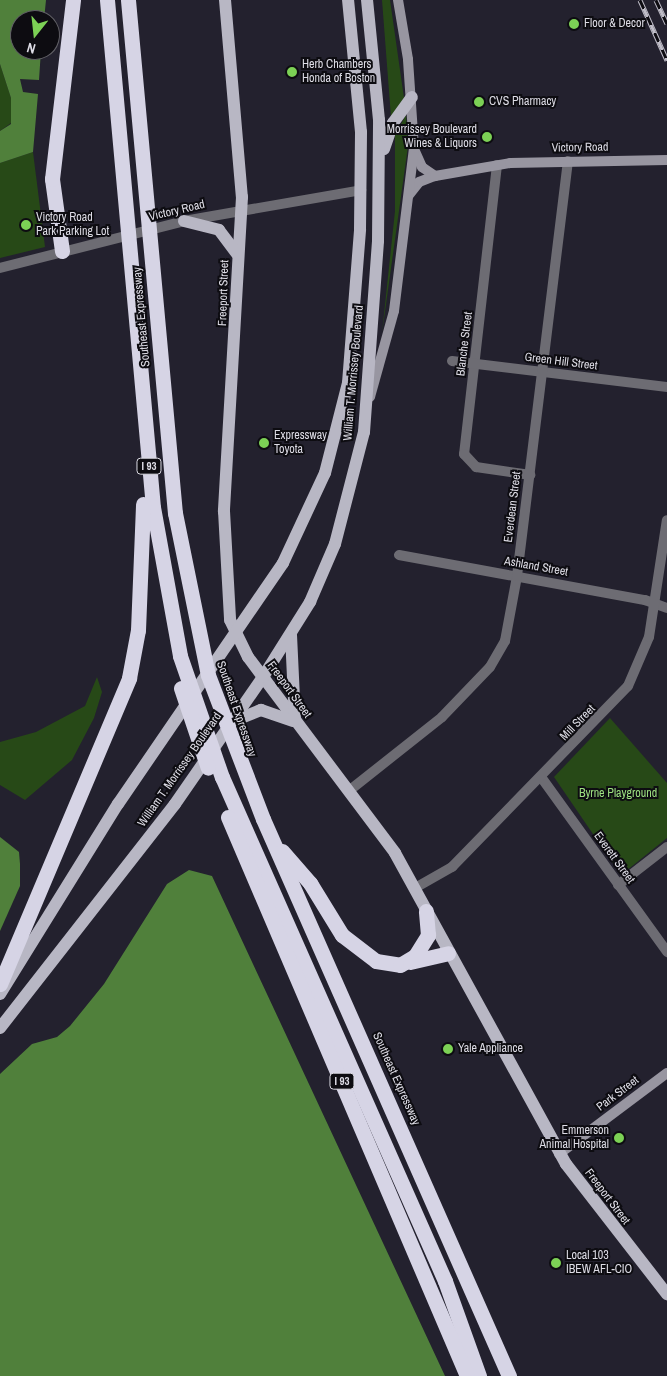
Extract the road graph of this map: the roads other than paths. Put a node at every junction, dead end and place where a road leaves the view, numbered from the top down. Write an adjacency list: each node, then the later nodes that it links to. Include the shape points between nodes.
1 (73, 0): 22 (highway, via 52,179)
2 (97, 0): 19 (highway, Southeast Expressway / I 93)
3 (108, 0): 19 (highway, I 93)
4 (119, 0): 19 (highway, I 93)
5 (128, 0): 19 (highway, Southeast Expressway / I 93)
6 (225, 0): 20 (main road, Freeport Street, via 240,144)
7 (348, 0): 17 (main road, William T. Morrissey Boulevard, via 358,76)
8 (367, 0): 16 (main road, William T. Morrissey Boulevard, via 378,90)
9 (398, 0): 10 (main road)
10 (412, 97): 11 (main road); 16 (main road, via 388,133)
11 (414, 148): 15 (main road, via 422,166); 18 (main road)
12 (568, 160): 13 (main road, Victory Road); 14 (main road, Victory Road); 28 (street, Everdean Street)
13 (667, 160)
14 (497, 165): 15 (main road, Victory Road); 27 (street, Blanche Street)
15 (435, 176): 18 (main road, Victory Road, via 419,182)
16 (381, 178): 30 (main road, William T. Morrissey Boulevard)
17 (361, 190): 20 (street, Victory Road); 38 (main road, William T. Morrissey Boulevard, via 352,345 336,438 298,536)
18 (409, 196): 30 (main road, via 394,311)
19 (132, 211): 23 (highway, Southeast Expressway / I 93); 23 (highway, Southeast Expressway / I 93)
20 (240, 211): 21 (street, Victory Road); 24 (main road, Freeport Street)
21 (184, 221): 22 (street, Victory Road); 24 (main road, via 219,230 231,241)
22 (62, 251): 25 (street, Victory Road)
23 (137, 259): 32 (highway, Southeast Expressway / I 93); 40 (highway, I 93, via 157,544); 44 (highway, Southeast Expressway / I 93, via 196,648)
24 (239, 260): 38 (main road, Freeport Street, via 224,539 224,582)
25 (0, 268)
26 (452, 361): 27 (street, Green Hill Street)
27 (475, 364): 28 (street, Green Hill Street); 31 (street, Blanche Street, via 466,460 476,468)
28 (544, 372): 29 (street, Green Hill Street); 31 (street, Everdean Street)
29 (667, 387)
30 (366, 413): 39 (main road, William T. Morrissey Boulevard, via 341,528 319,583)
31 (530, 475): 35 (street, Everdean Street)
32 (142, 504): 40 (highway, Southeast Expressway / I 93, via 153,576); 55 (highway, via 138,630 129,678)
33 (667, 520): 36 (street, Mill Street)
34 (399, 555): 35 (street, Ashland Street)
35 (517, 576): 36 (street, Ashland Street); 46 (street, Everdean Street, via 506,636 494,662 432,725)
36 (655, 603): 37 (street, Ashland Street); 45 (street, Mill Street, via 645,650 632,681)
37 (667, 608)
38 (236, 635): 41 (main road, Freeport Street); 56 (main road, William T. Morrissey Boulevard, via 118,804)
39 (291, 635): 41 (main road, William T. Morrissey Boulevard); 42 (main road)
40 (181, 672): 44 (highway, Southeast Expressway / I 93)
41 (263, 677): 42 (main road, Freeport Street); 43 (main road, William T. Morrissey Boulevard)
42 (296, 722): 43 (main road, via 261,710 243,715); 46 (main road, Freeport Street)
43 (228, 727): 57 (main road, William T. Morrissey Boulevard, via 163,820)
44 (226, 772): 47 (highway, Southeast Expressway / I 93); 61 (highway, Southeast Expressway / I 93); 62 (highway, I 93, via 445,1281)
45 (541, 777): 49 (street, Everett Street); 50 (street, Mill Street, via 452,868)
46 (350, 790): 50 (main road, Freeport Street)
47 (272, 840): 54 (highway, via 310,883 335,926 355,949 381,963); 63 (highway, Southeast Expressway / I 93)
48 (667, 846): 49 (street)
49 (618, 885): 52 (street, Everett Street)
50 (415, 888): 51 (main road, Freeport Street)
51 (426, 911): 53 (main road, Freeport Street); 54 (highway, via 426,940)
52 (667, 952)
53 (448, 953): 54 (highway); 59 (main road, Freeport Street)
54 (403, 964)
55 (0, 984)
56 (0, 994)
57 (0, 1028)
58 (667, 1073): 59 (main road, Park Street)
59 (559, 1154): 60 (main road, Freeport Street)
60 (667, 1294)
61 (467, 1376)
62 (480, 1376)
63 (509, 1376)

